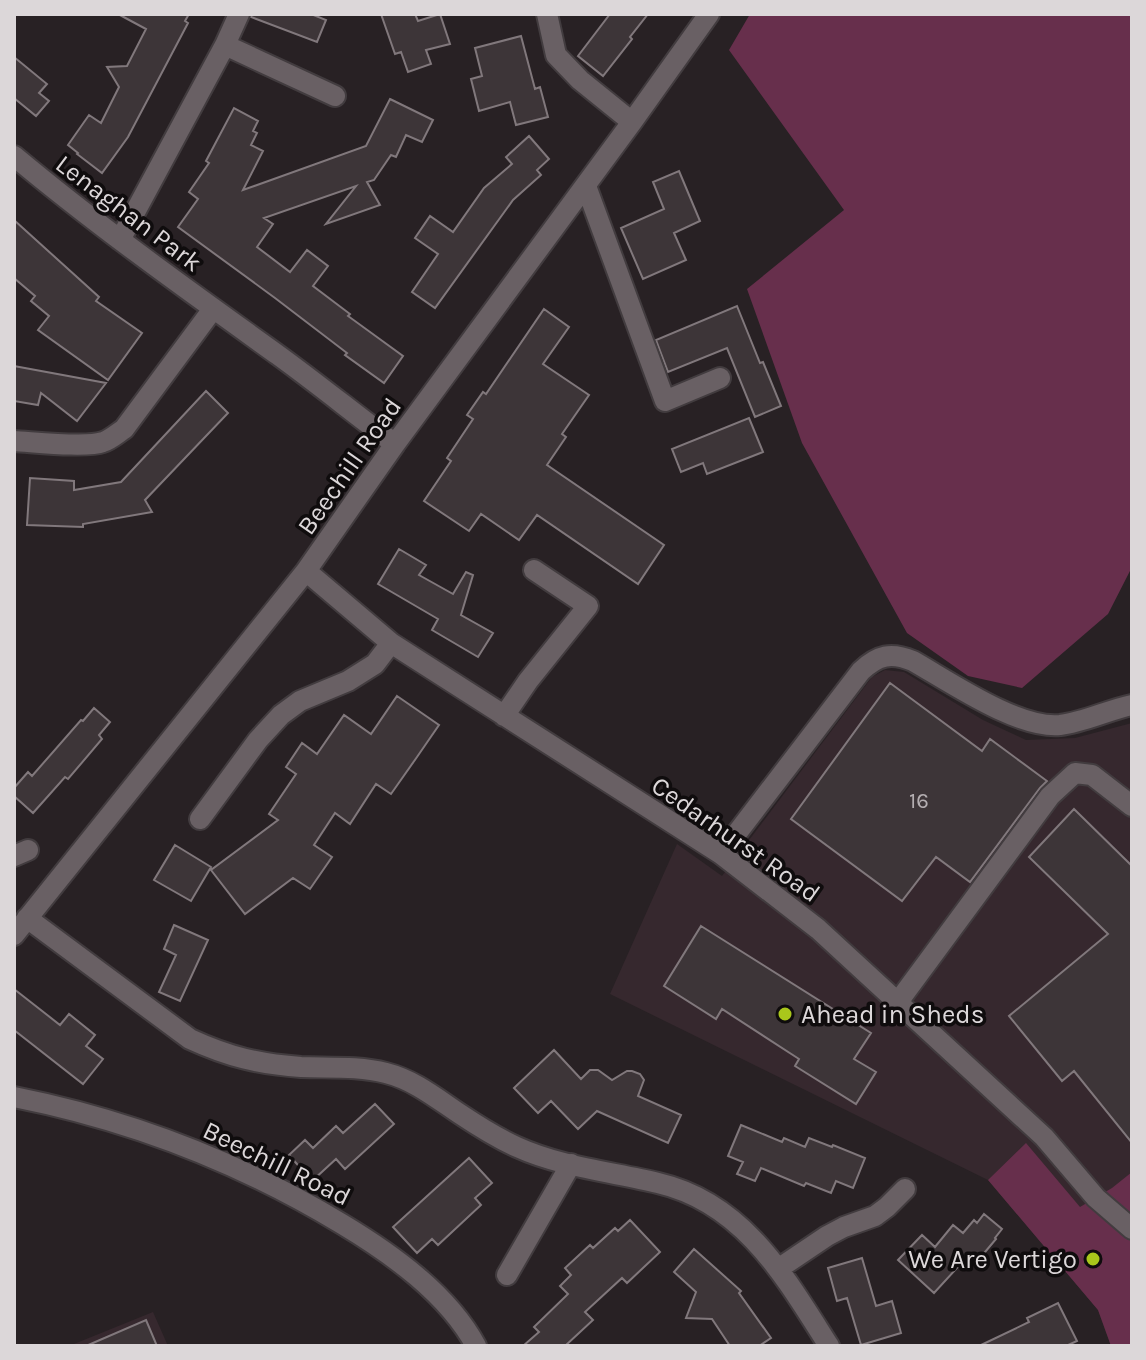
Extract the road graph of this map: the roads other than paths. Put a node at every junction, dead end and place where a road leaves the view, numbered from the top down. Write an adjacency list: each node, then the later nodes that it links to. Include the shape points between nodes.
1 (239, 14): 4 (street)
2 (547, 14): 6 (street, via 556,55)
3 (709, 14): 6 (street, Beechill Road)
4 (225, 45): 5 (street); 9 (street)
5 (335, 96)
6 (632, 122): 8 (street, Beechill Road)
7 (14, 156): 9 (street, Lenaghan Park)
8 (586, 186): 11 (street, via 665,401); 13 (street, Beechill Road)
9 (120, 240): 10 (street, Lenaghan Park)
10 (213, 309): 12 (street, via 124,429 102,443); 13 (street, Lenaghan Park)
11 (720, 378)
12 (14, 441)
13 (395, 444): 15 (street, Beechill Road)
14 (534, 570): 18 (street, via 588,606)
15 (306, 571): 16 (street, Cedarhurst Road); 22 (street, Beechill Road)
16 (391, 643): 18 (street, Cedarhurst Road); 20 (street, via 375,664 281,715)
17 (1132, 705): 21 (street, via 1057,725 1037,724 1011,716 901,656 873,660)
18 (504, 716): 21 (street, Cedarhurst Road)
19 (1132, 806): 24 (street, via 1092,775 1075,773 1050,796)
20 (200, 819)
21 (721, 854): 24 (street, Cedarhurst Road, via 818,929)
22 (27, 918): 23 (street, Beechill Road); 26 (street, via 190,1039 220,1053 254,1062 383,1072 429,1092 521,1149)
23 (14, 935)
24 (898, 1002): 28 (street, Cedarhurst Road, via 1044,1137 1096,1198)
25 (14, 1097): 31 (street, Beechill Road, via 89,1114 176,1143 292,1195 393,1256 450,1310)
26 (571, 1164): 29 (street, via 664,1184 696,1197 750,1234); 30 (street)
27 (905, 1189): 29 (street, via 875,1216 835,1231)
28 (1132, 1229)
29 (778, 1269): 32 (street)
30 (507, 1275)
31 (476, 1346)
32 (829, 1346)

